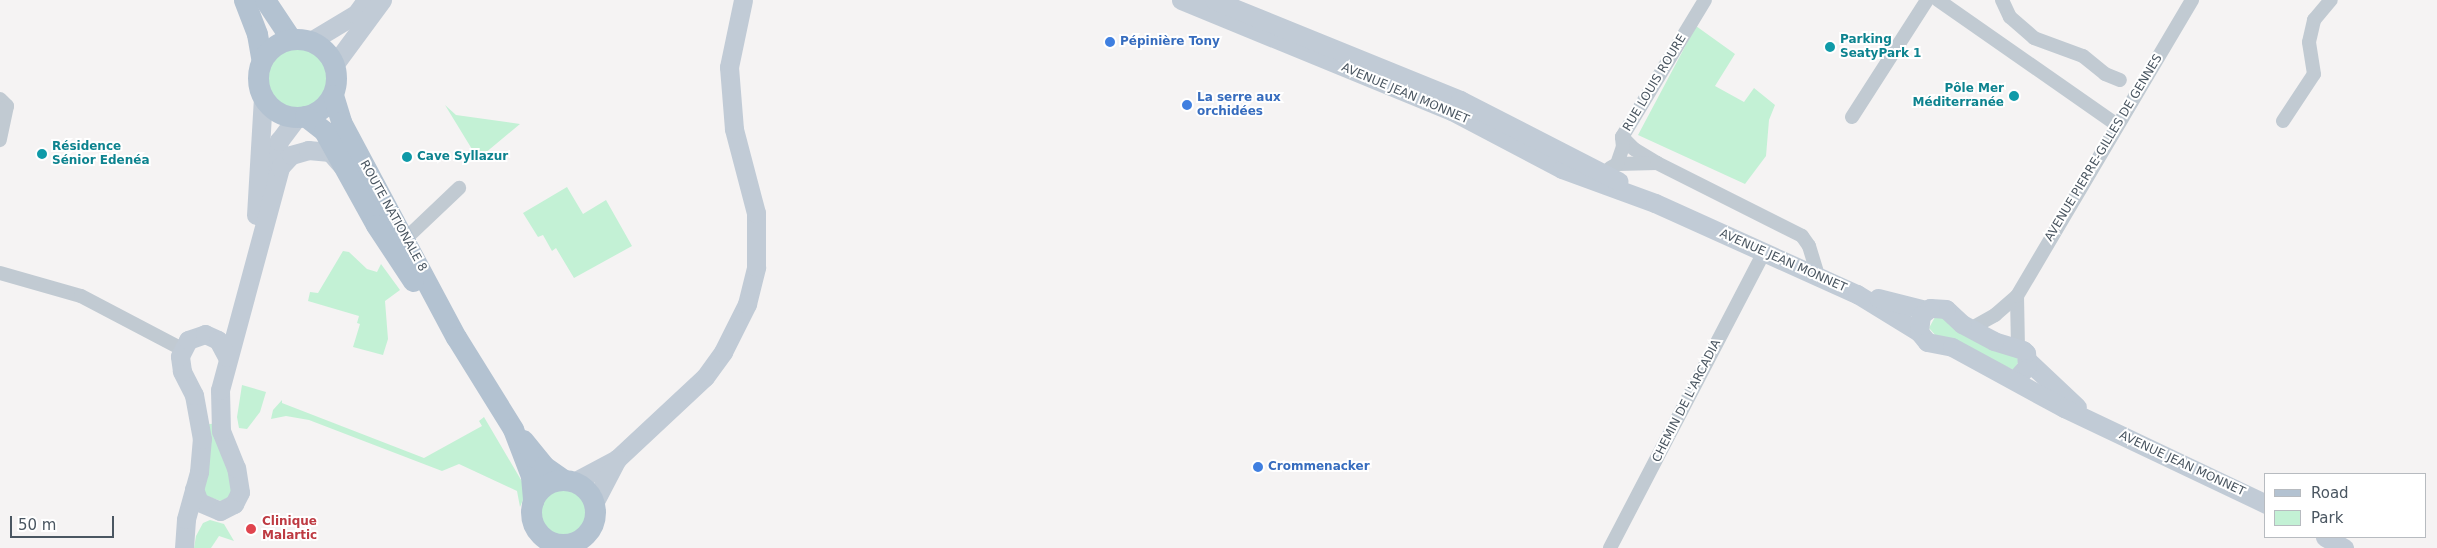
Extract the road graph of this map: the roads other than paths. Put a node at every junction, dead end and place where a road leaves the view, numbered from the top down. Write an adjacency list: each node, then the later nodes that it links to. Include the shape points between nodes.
1 (244, 0): 15 (main road, via 257,34)
2 (265, 0): 14 (main road)
3 (366, 0): 14 (main road, via 356,14)
4 (382, 0): 16 (main road)
5 (1181, 0): 30 (main road, AVENUE JEAN MONNET, via 1452,111)
6 (1214, 0): 29 (main road, AVENUE JEAN MONNET, via 1460,100)
7 (1706, 0): 25 (street, RUE LOUIS ROURE)
8 (1927, 0): 21 (street)
9 (1938, 0): 24 (street)
10 (2002, 0): 17 (street, via 2010,18 2034,38 2083,56 2105,74)
11 (2192, 0): 24 (street, AVENUE PIERRE-GILLES DE GENNES)
12 (2331, 0): 23 (street, via 2314,20 2309,42 2314,74)
13 (744, 3): 50 (main road, via 729,67 734,129 756,213 756,267 747,304 723,352 705,376)
14 (301, 40): 15 (main road, via 274,46); 16 (main road, via 329,55)
15 (262, 61): 19 (main road, via 258,80)
16 (334, 65): 18 (main road)
17 (2120, 80)
18 (333, 94): 22 (main road, via 322,109); 34 (main road, ROUTE NATIONALE 8, via 341,122)
19 (263, 97): 22 (main road, via 277,112); 43 (main road, via 260,182 254,229 232,314 218,329)
20 (0, 99): 26 (street, via 7,106)
21 (1852, 116)
22 (301, 117): 28 (main road, ROUTE NATIONALE 8, via 324,131); 33 (main road, via 279,141)
23 (2284, 121)
24 (2117, 125): 39 (street, AVENUE PIERRE-GILLES DE GENNES)
25 (1622, 137): 27 (street, via 1634,149); 29 (street, RUE LOUIS ROURE, via 1623,147)
26 (0, 140)
27 (1658, 163): 29 (street); 37 (street, via 1802,236)
28 (343, 166): 33 (main road, via 330,152 308,150 291,155 280,167); 34 (main road, ROUTE NATIONALE 8)
29 (1609, 168): 30 (street); 32 (main road, AVENUE JEAN MONNET)
30 (1583, 178): 32 (main road, AVENUE JEAN MONNET)
31 (459, 188): 34 (street)
32 (1655, 203): 35 (main road, AVENUE JEAN MONNET)
33 (267, 212): 46 (main road)
34 (399, 245): 49 (main road, ROUTE NATIONALE 8)
35 (1763, 254): 37 (main road, AVENUE JEAN MONNET); 61 (street, CHEMIN DE L'ARCADIA)
36 (0, 273): 44 (street, via 81,296)
37 (1819, 278): 38 (main road, AVENUE JEAN MONNET)
38 (1857, 294): 40 (main road, AVENUE JEAN MONNET); 42 (main road, AVENUE JEAN MONNET)
39 (2017, 296): 41 (street, AVENUE PIERRE-GILLES DE GENNES, via 1996,315); 45 (street)
40 (1926, 310): 41 (main road, AVENUE JEAN MONNET, via 1946,309); 42 (main road, via 1918,320)
41 (1970, 328): 45 (main road, AVENUE JEAN MONNET)
42 (1919, 332): 47 (main road, AVENUE JEAN MONNET, via 1927,342 1952,348 2000,376)
43 (205, 334): 44 (main road, via 188,340); 46 (main road, via 218,340)
44 (182, 348): 52 (main road, via 180,363 194,395 200,420 201,454)
45 (2023, 354): 47 (main road, via 2025,372); 48 (main road, AVENUE JEAN MONNET)
46 (227, 356): 55 (main road, via 220,390 221,431 236,468 240,492 228,508)
47 (2015, 380): 48 (main road, AVENUE JEAN MONNET)
48 (2097, 424): 54 (main road, AVENUE JEAN MONNET)
49 (513, 429): 51 (main road, ROUTE NATIONALE 8, via 544,466); 53 (main road, ROUTE NATIONALE 8, via 531,476)
50 (617, 459): 51 (main road); 56 (main road)
51 (569, 481): 53 (main road, via 545,485); 56 (main road, via 586,490)
52 (194, 489): 55 (main road, via 199,502); 58 (main road, via 186,519)
53 (533, 501): 59 (main road, via 532,522 538,531 545,538)
54 (2264, 503)
55 (210, 508): 58 (main road, via 196,520)
56 (594, 512): 59 (main road, via 583,537); 60 (main road)
57 (2327, 538): 62 (main road)
58 (185, 544)
59 (568, 546)
60 (595, 548)
61 (1610, 548)
62 (2344, 548)

